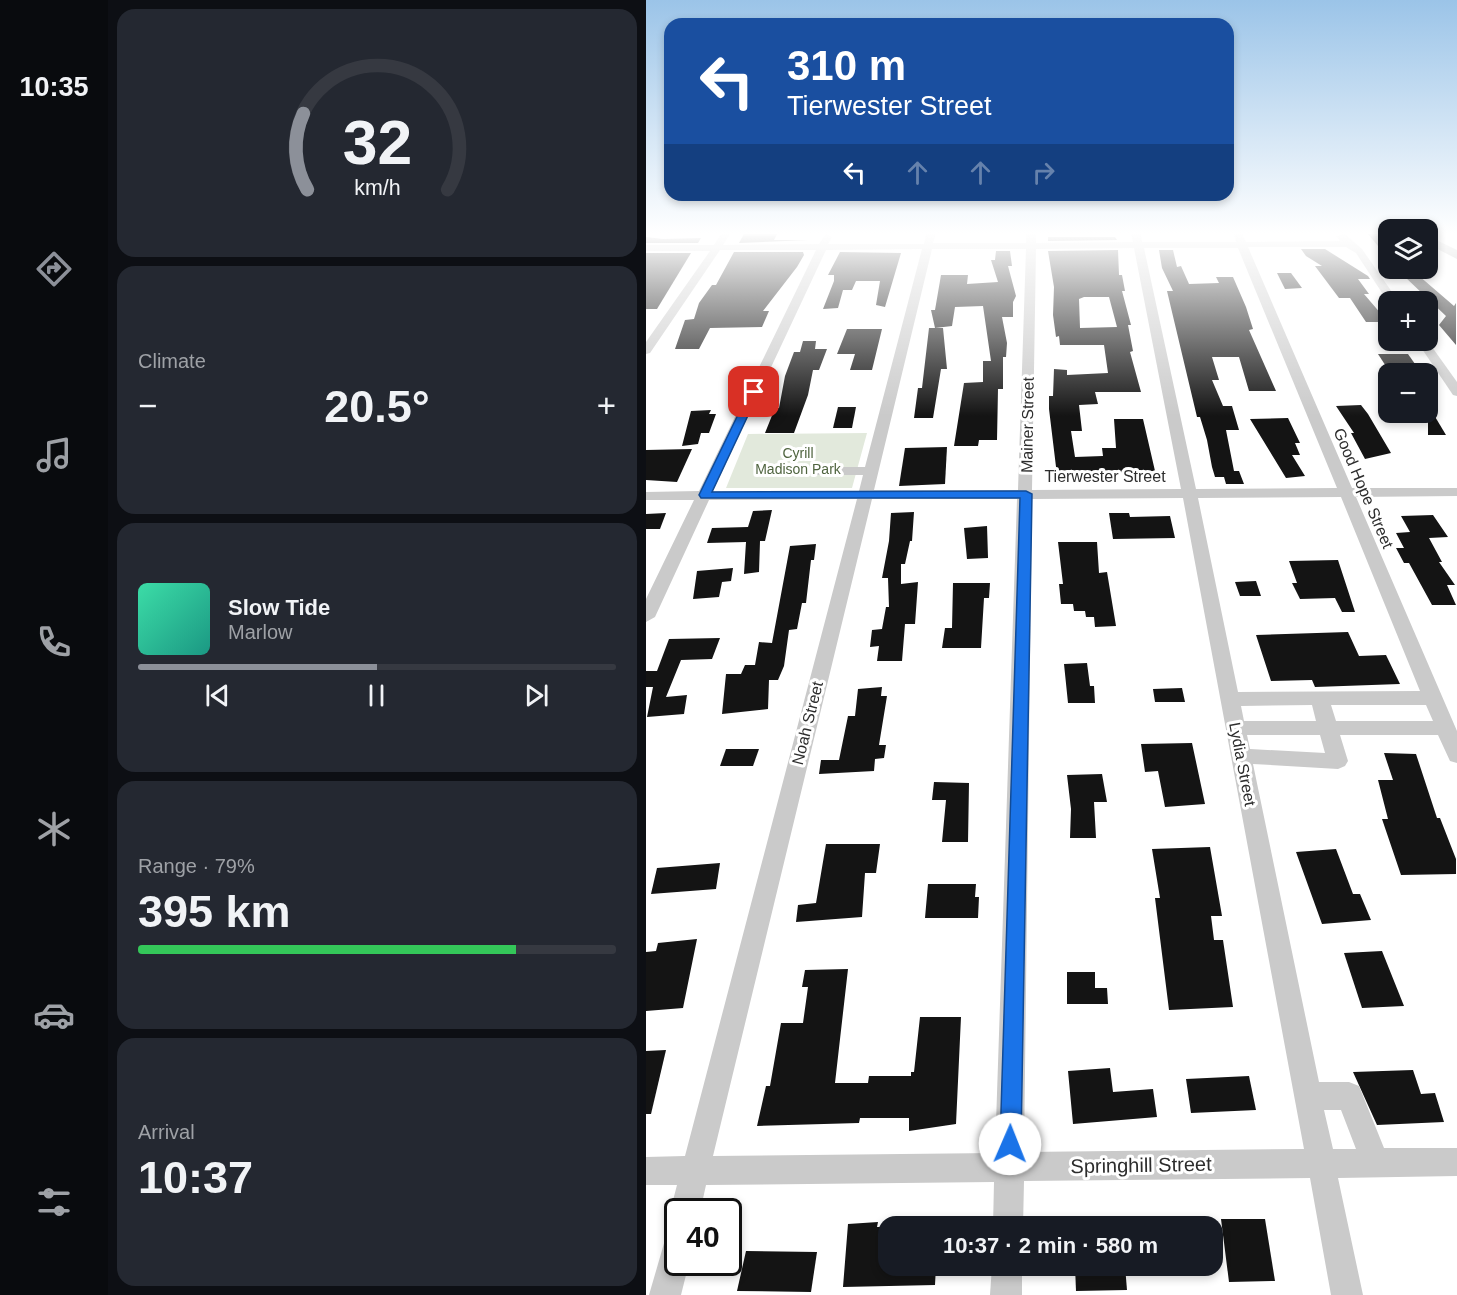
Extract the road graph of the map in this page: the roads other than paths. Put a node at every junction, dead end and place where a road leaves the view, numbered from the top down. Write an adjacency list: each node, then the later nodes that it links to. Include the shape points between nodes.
1 (684, 294): 7 (street)
2 (800, 294): 15 (street)
3 (916, 294): 11 (street, Noah Street)
4 (1030, 294): 14 (street, Mainer Street)
5 (1148, 294): 17 (street, Lydia Street)
6 (1263, 294): 13 (street, Good Hope Street)
7 (646, 350)
8 (1428, 351): 9 (street)
9 (1456, 392)
10 (806, 471): 11 (street)
11 (871, 471): 16 (street, Noah Street)
12 (1456, 492): 13 (street, Tierwester Street)
13 (1346, 493): 17 (street, Tierwester Street); 21 (street, Good Hope Street)
14 (1026, 494): 16 (street, Tierwester Street); 17 (street, Tierwester Street); 32 (street, Mainer Street)
15 (704, 495): 16 (street, Tierwester Street); 18 (street, Tierwester Street); 19 (street)
16 (865, 495): 33 (street, Noah Street)
17 (1190, 495): 22 (street, Lydia Street)
18 (646, 496)
19 (646, 617)
20 (1320, 698): 21 (street); 22 (street); 25 (street)
21 (1433, 698): 24 (street, Good Hope Street)
22 (1231, 699): 23 (street, Lydia Street)
23 (1236, 728): 25 (street); 26 (street, Lydia Street)
24 (1445, 728): 25 (street); 27 (street, Good Hope Street)
25 (1328, 729): 26 (street, via 1338,761)
26 (1242, 756): 28 (street, Lydia Street)
27 (1456, 756)
28 (1308, 1096): 30 (street, Lydia Street); 31 (street, via 1350,1096)
29 (1456, 1162): 31 (street, Springhill Street)
30 (1321, 1163): 31 (street, Springhill Street); 32 (street, Springhill Street); 41 (street, Lydia Street)
31 (1376, 1163)
32 (1010, 1167): 33 (street, Springhill Street); 36 (street, Mainer Street)
33 (694, 1170): 34 (street, Springhill Street); 35 (street, Noah Street)
34 (646, 1171)
35 (688, 1198)
36 (1008, 1216)
37 (670, 1276): 39 (street)
38 (1007, 1276): 40 (street)
39 (665, 1295)
40 (1006, 1295)
41 (1347, 1295)

